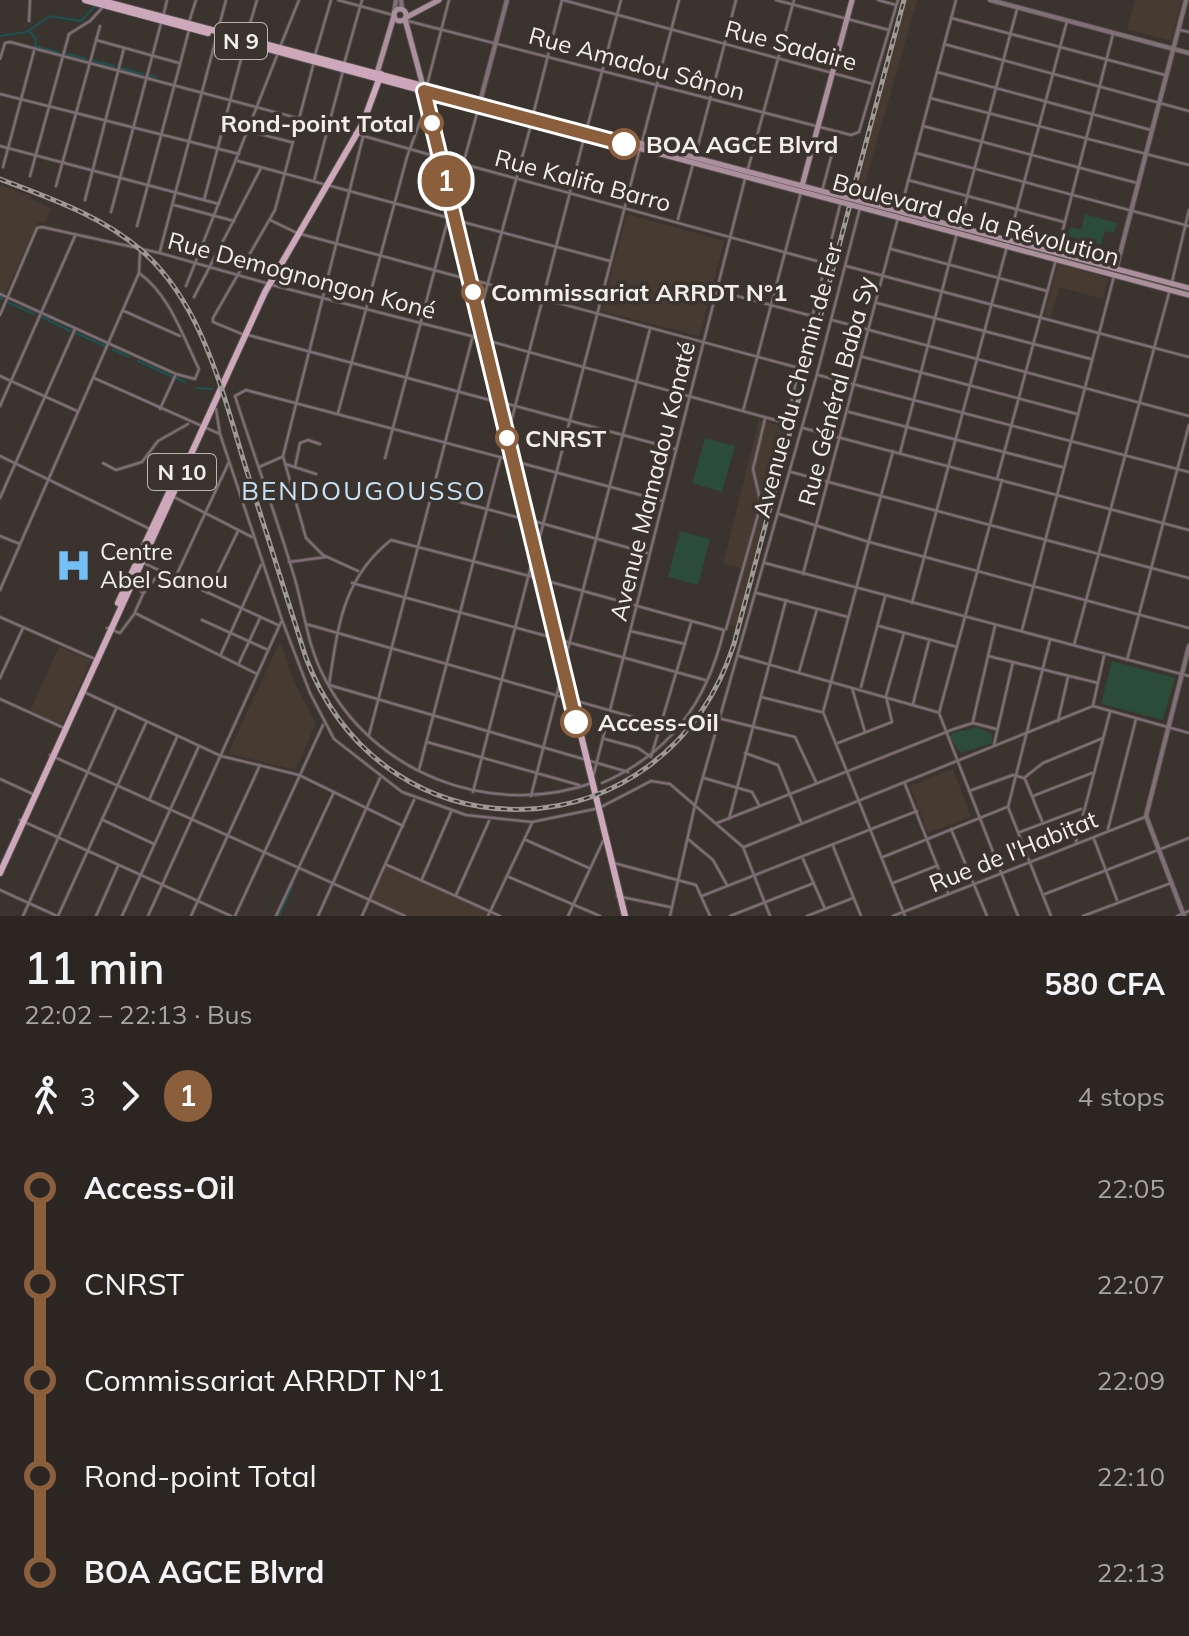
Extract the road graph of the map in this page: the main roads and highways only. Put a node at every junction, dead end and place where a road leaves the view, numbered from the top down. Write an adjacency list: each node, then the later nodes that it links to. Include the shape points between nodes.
1 (85, 0): 5 (main road, N 9)
2 (432, 0): 6 (main road)
3 (439, 0): 6 (main road)
4 (852, 0): 10 (main road)
5 (104, 3): 7 (main road, Boulevard de la Révolution / N 9)
6 (401, 16): 7 (main road, N 10, via 387,35); 8 (main road)
7 (379, 74): 8 (main road, Boulevard de la Révolution / N 9); 9 (main road, N 10); 9 (main road, N 10)
8 (422, 86): 10 (main road, Boulevard de la Révolution); 16 (main road)
9 (358, 134): 15 (main road, N 10, via 295,233)
10 (802, 189): 11 (main road, Boulevard de la Révolution); 11 (main road, Boulevard de la Révolution)
11 (899, 214): 12 (main road, Boulevard de la Révolution)
12 (1171, 287): 13 (main road, Boulevard de la Révolution); 14 (main road, Boulevard de la Révolution)
13 (1189, 288)
14 (1189, 295)
15 (244, 334): 17 (main road, N 10); 17 (main road, N 10)
16 (497, 402): 18 (main road); 18 (main road)
17 (200, 427): 19 (main road, N 10)
18 (511, 460): 23 (main road)
19 (170, 495): 20 (main road, N 10); 20 (main road, N 10)
20 (139, 561): 21 (main road, N 10)
21 (95, 659): 22 (main road, N 10); 22 (main road, N 10)
22 (64, 728): 24 (main road, N 10)
23 (605, 839): 26 (main road); 26 (main road)
24 (2, 862): 25 (main road, N 10)
25 (0, 873)
26 (619, 896): 27 (main road)
27 (624, 916)

